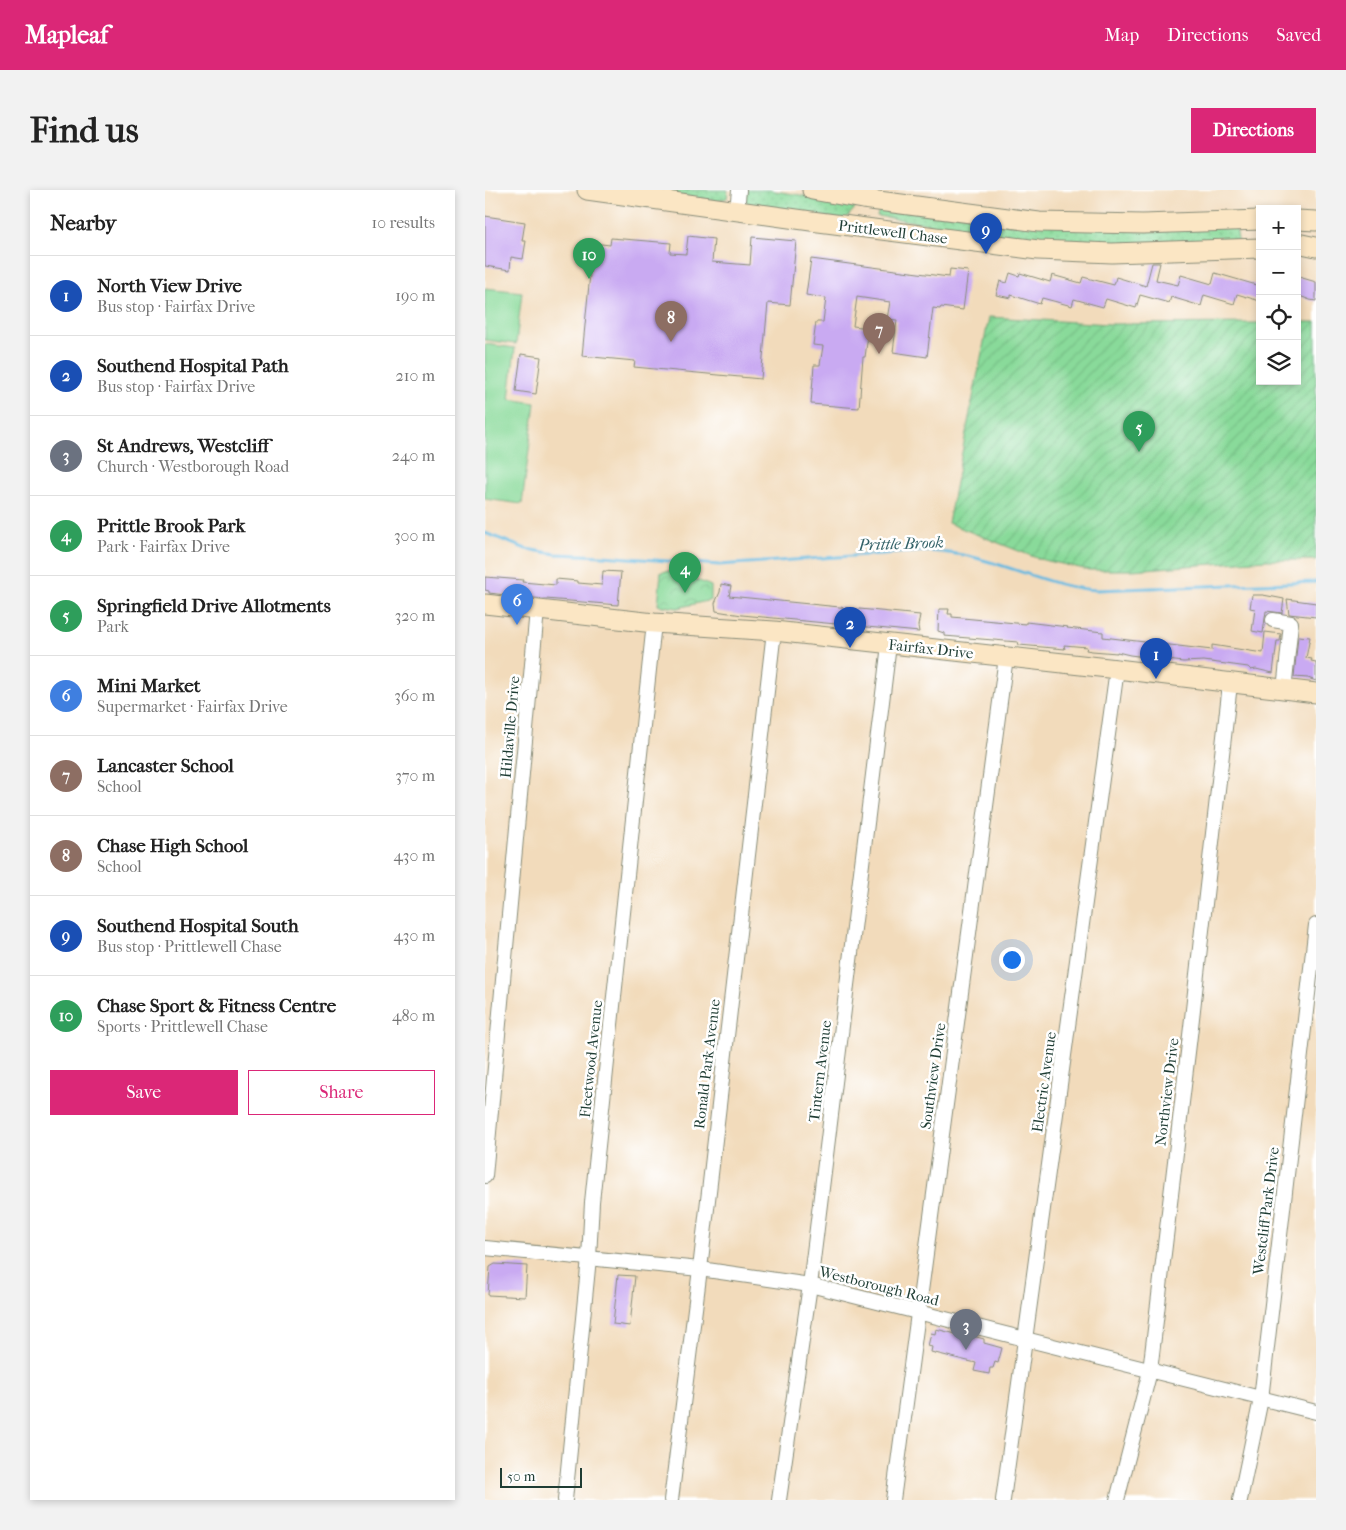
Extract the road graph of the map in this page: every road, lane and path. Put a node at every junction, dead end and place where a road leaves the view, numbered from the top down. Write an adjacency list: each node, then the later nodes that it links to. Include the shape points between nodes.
1 (587, 190): 5 (street, Prittlewell Chase)
2 (739, 190): 5 (street)
3 (812, 190): 4 (street, Prittlewell Chase)
4 (868, 199): 6 (street, via 861,206 862,215); 10 (street, Prittlewell Chase, via 1039,222)
5 (737, 211): 9 (street, Prittlewell Chase)
6 (867, 219): 9 (street, via 854,225); 11 (street, via 915,228)
7 (1301, 220): 8 (street)
8 (1316, 220)
9 (842, 225): 11 (street, Prittlewell Chase)
10 (1256, 230): 11 (street, Prittlewell Chase, via 1236,248 1112,253 1038,250)
11 (944, 239)
12 (1301, 244): 14 (street)
13 (1301, 248): 14 (street)
14 (1316, 248)
15 (485, 604): 16 (street, Fairfax Drive)
16 (537, 610): 18 (street, Fairfax Drive); 27 (street, Hildaville Drive)
17 (1273, 620): 24 (street, via 1291,623)
18 (654, 623): 19 (street, Fairfax Drive); 29 (street, Fleetwood Avenue, via 592,1202)
19 (774, 631): 20 (street, Fairfax Drive); 30 (street, Ronald Park Avenue)
20 (889, 645): 21 (street, Fairfax Drive); 31 (street, Tintern Avenue)
21 (1006, 657): 22 (street, Fairfax Drive); 32 (street, Southview Drive)
22 (1117, 669): 23 (street, Fairfax Drive); 33 (street, Electric Avenue)
23 (1230, 684): 24 (street, Fairfax Drive); 34 (street, Northview Drive)
24 (1284, 690): 25 (street, Fairfax Drive)
25 (1316, 693)
26 (1316, 925): 35 (street, Westcliff Park Drive)
27 (485, 1176)
28 (485, 1248): 29 (street, Westborough Road)
29 (589, 1258): 30 (street, Westborough Road); 37 (street, Fleetwood Avenue)
30 (700, 1269): 31 (street, Westborough Road); 38 (street, Ronald Park Avenue)
31 (810, 1285): 32 (street, Westborough Road); 39 (street, Tintern Avenue)
32 (918, 1312): 33 (street, Westborough Road); 40 (street, Southview Drive)
33 (1025, 1339): 34 (street, Westborough Road); 41 (street, Electric Avenue)
34 (1150, 1370): 35 (street, Westborough Road); 42 (street, Northview Drive)
35 (1261, 1399): 36 (street, Westborough Road); 43 (street, Westcliff Park Drive)
36 (1316, 1412)
37 (565, 1500)
38 (671, 1500)
39 (779, 1500)
40 (893, 1500)
41 (1003, 1500)
42 (1117, 1500)
43 (1240, 1500)

